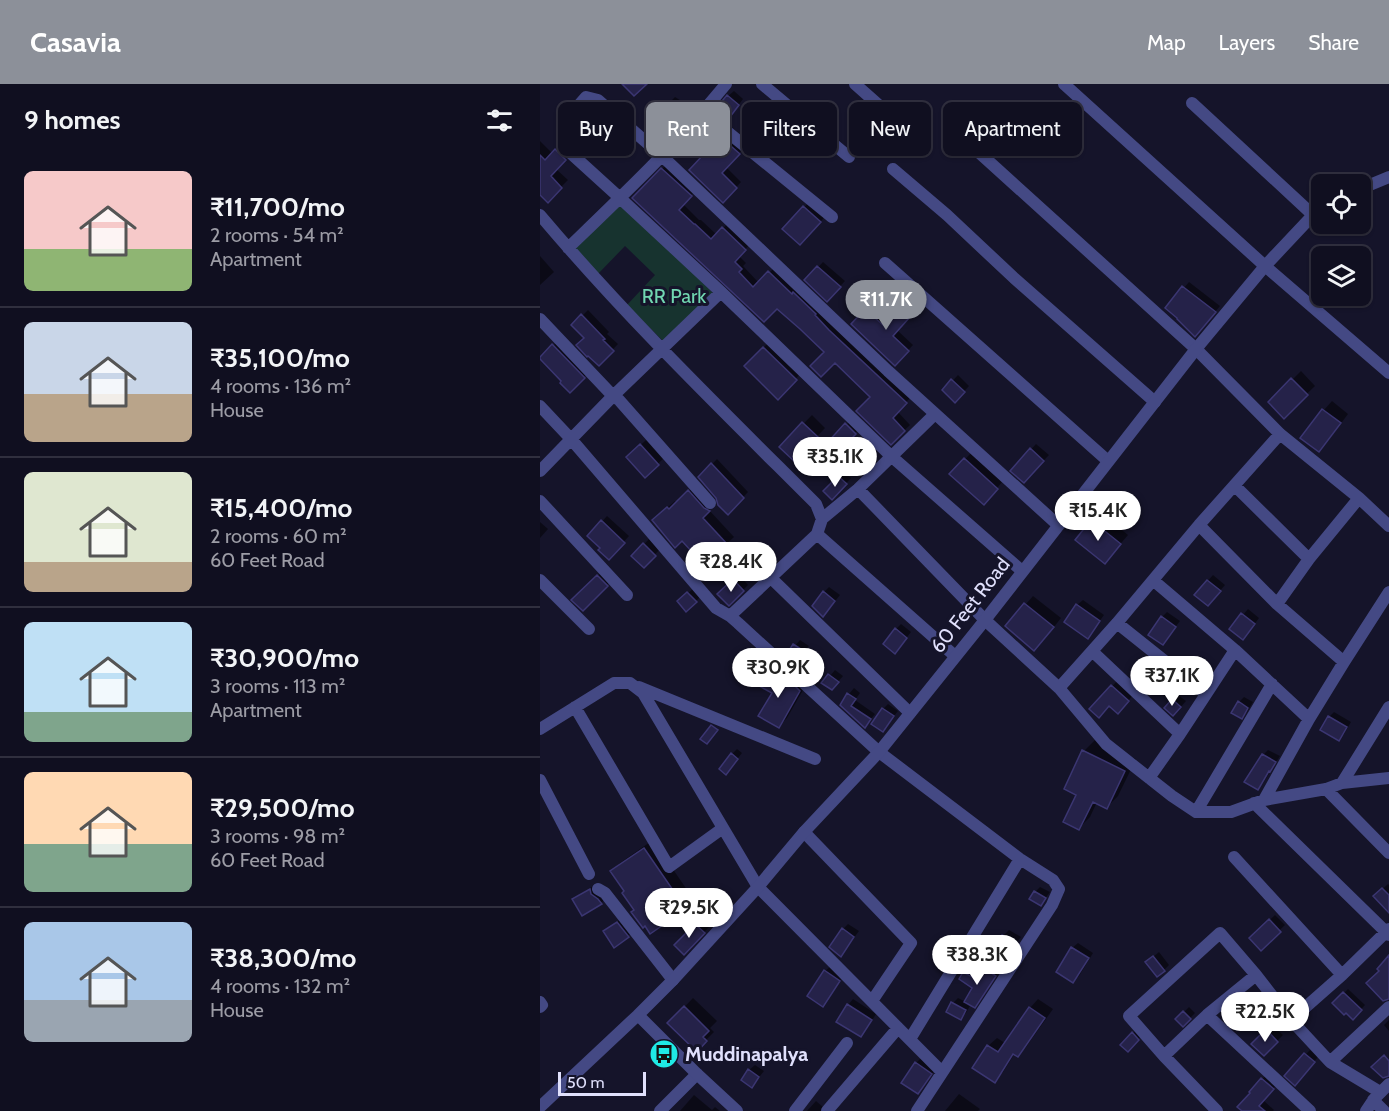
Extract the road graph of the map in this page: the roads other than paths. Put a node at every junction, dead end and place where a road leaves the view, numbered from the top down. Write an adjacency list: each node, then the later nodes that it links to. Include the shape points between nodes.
1 (726, 84): 7 (street)
2 (762, 84): 16 (street)
3 (855, 84): 8 (street)
4 (1064, 84): 27 (street)
5 (582, 102): 6 (street, via 586,97)
6 (600, 102)
7 (711, 102)
8 (875, 102)
9 (1192, 103): 21 (street)
10 (634, 132): 12 (street)
11 (730, 134): 23 (street)
12 (646, 142)
13 (573, 156): 20 (street)
14 (662, 156): 20 (street); 36 (street)
15 (983, 156): 31 (street)
16 (849, 157)
17 (893, 169): 34 (street)
18 (1389, 177): 19 (street)
19 (1371, 184)
20 (620, 198): 25 (street); 28 (street)
21 (1311, 208)
22 (540, 215): 25 (street)
23 (831, 217)
24 (1311, 219): 27 (street, 60 Feet Road)
25 (568, 248): 30 (street)
26 (885, 263): 40 (street)
27 (1265, 266): 31 (street, 60 Feet Road); 32 (street)
28 (721, 292): 30 (street); 39 (street)
29 (540, 319): 33 (street)
30 (662, 349): 33 (street); 47 (street, via 816,504)
31 (1196, 349): 34 (street, 60 Feet Road); 37 (street)
32 (1389, 373)
33 (613, 396): 38 (street); 46 (street)
34 (1155, 402): 40 (street, 60 Feet Road)
35 (540, 406): 38 (street)
36 (935, 414): 39 (street); 48 (street)
37 (1280, 434): 42 (street); 44 (street)
38 (571, 439): 41 (street); 60 (street, via 716,608)
39 (891, 456): 43 (street); 53 (street)
40 (1108, 461): 48 (street, 60 Feet Road)
41 (540, 471)
42 (1234, 486): 49 (street); 52 (street)
43 (858, 489): 47 (street); 61 (street)
44 (1359, 498): 50 (street); 52 (street)
45 (540, 501): 58 (street)
46 (710, 503)
47 (822, 519): 51 (street)
48 (1058, 525): 53 (street, 60 Feet Road)
49 (1199, 525): 56 (street); 59 (street)
50 (1389, 526)
51 (818, 534): 54 (street); 66 (street)
52 (1309, 559): 59 (street)
53 (1022, 571): 61 (street, 60 Feet Road)
54 (771, 578): 60 (street); 74 (street)
55 (540, 580): 63 (street)
56 (1154, 581): 62 (street); 64 (street)
57 (1389, 592): 67 (street)
58 (627, 595)
59 (1277, 604): 67 (street)
60 (730, 616): 78 (street)
61 (985, 620): 66 (street, 60 Feet Road); 70 (street)
62 (1117, 623): 65 (street); 71 (street)
63 (589, 629)
64 (1235, 650): 69 (street); 71 (street)
65 (1092, 651): 70 (street); 77 (street)
66 (955, 656): 74 (street, 60 Feet Road)
67 (1344, 662): 75 (street)
68 (630, 683): 72 (street, via 614,683); 79 (street); 87 (street, via 643,693)
69 (1272, 684): 75 (street); 86 (street)
70 (1059, 688): 80 (street, via 1106,744)
71 (1206, 694): 77 (street)
72 (575, 707): 76 (street); 87 (street, via 669,867)
73 (1389, 707): 83 (street)
74 (910, 712): 78 (street, 60 Feet Road)
75 (1309, 719): 85 (street)
76 (540, 729)
77 (1180, 734): 80 (street)
78 (879, 752): 88 (street, 60 Feet Road); 91 (street)
79 (815, 759)
80 (1149, 778): 86 (street)
81 (1389, 778): 83 (street)
82 (540, 780): 92 (street)
83 (1342, 783): 84 (street)
84 (1326, 789): 85 (street); 89 (street)
85 (1259, 802): 86 (street, via 1231,812); 95 (street)
86 (1196, 812)
87 (723, 828): 93 (street)
88 (804, 832): 93 (street, 60 Feet Road); 99 (street, via 911,943)
89 (1389, 853)
90 (1234, 857): 97 (street)
91 (1020, 859): 107 (street); 111 (street, via 1053,880 1059,889 1056,899)
92 (589, 874)
93 (758, 887): 98 (street, 60 Feet Road); 99 (street)
94 (598, 889): 98 (street, via 605,892)
95 (1388, 932): 97 (street)
96 (1256, 975): 104 (street); 105 (street); 109 (street, via 1220,933 1129,1016)
97 (1342, 975): 105 (street)
98 (673, 980): 103 (street, 60 Feet Road)
99 (872, 1001): 106 (street)
100 (540, 1002): 101 (street)
101 (540, 1007)
102 (1389, 1007): 110 (street)
103 (638, 1015): 112 (street); 114 (street, 60 Feet Road)
104 (1207, 1015): 109 (street); 121 (street)
105 (1291, 1020): 110 (street)
106 (898, 1028): 107 (street); 118 (street)
107 (910, 1040): 111 (street)
108 (847, 1043): 117 (street)
109 (1164, 1056): 120 (street)
110 (1330, 1062): 113 (street)
111 (942, 1072): 119 (street)
112 (697, 1074): 115 (street); 116 (street)
113 (1381, 1092): 122 (street); 123 (street)
114 (540, 1107)
115 (660, 1111)
116 (737, 1111)
117 (795, 1111)
118 (827, 1111)
119 (917, 1111)
120 (1217, 1111)
121 (1310, 1111)
122 (1366, 1111)
123 (1384, 1111)

